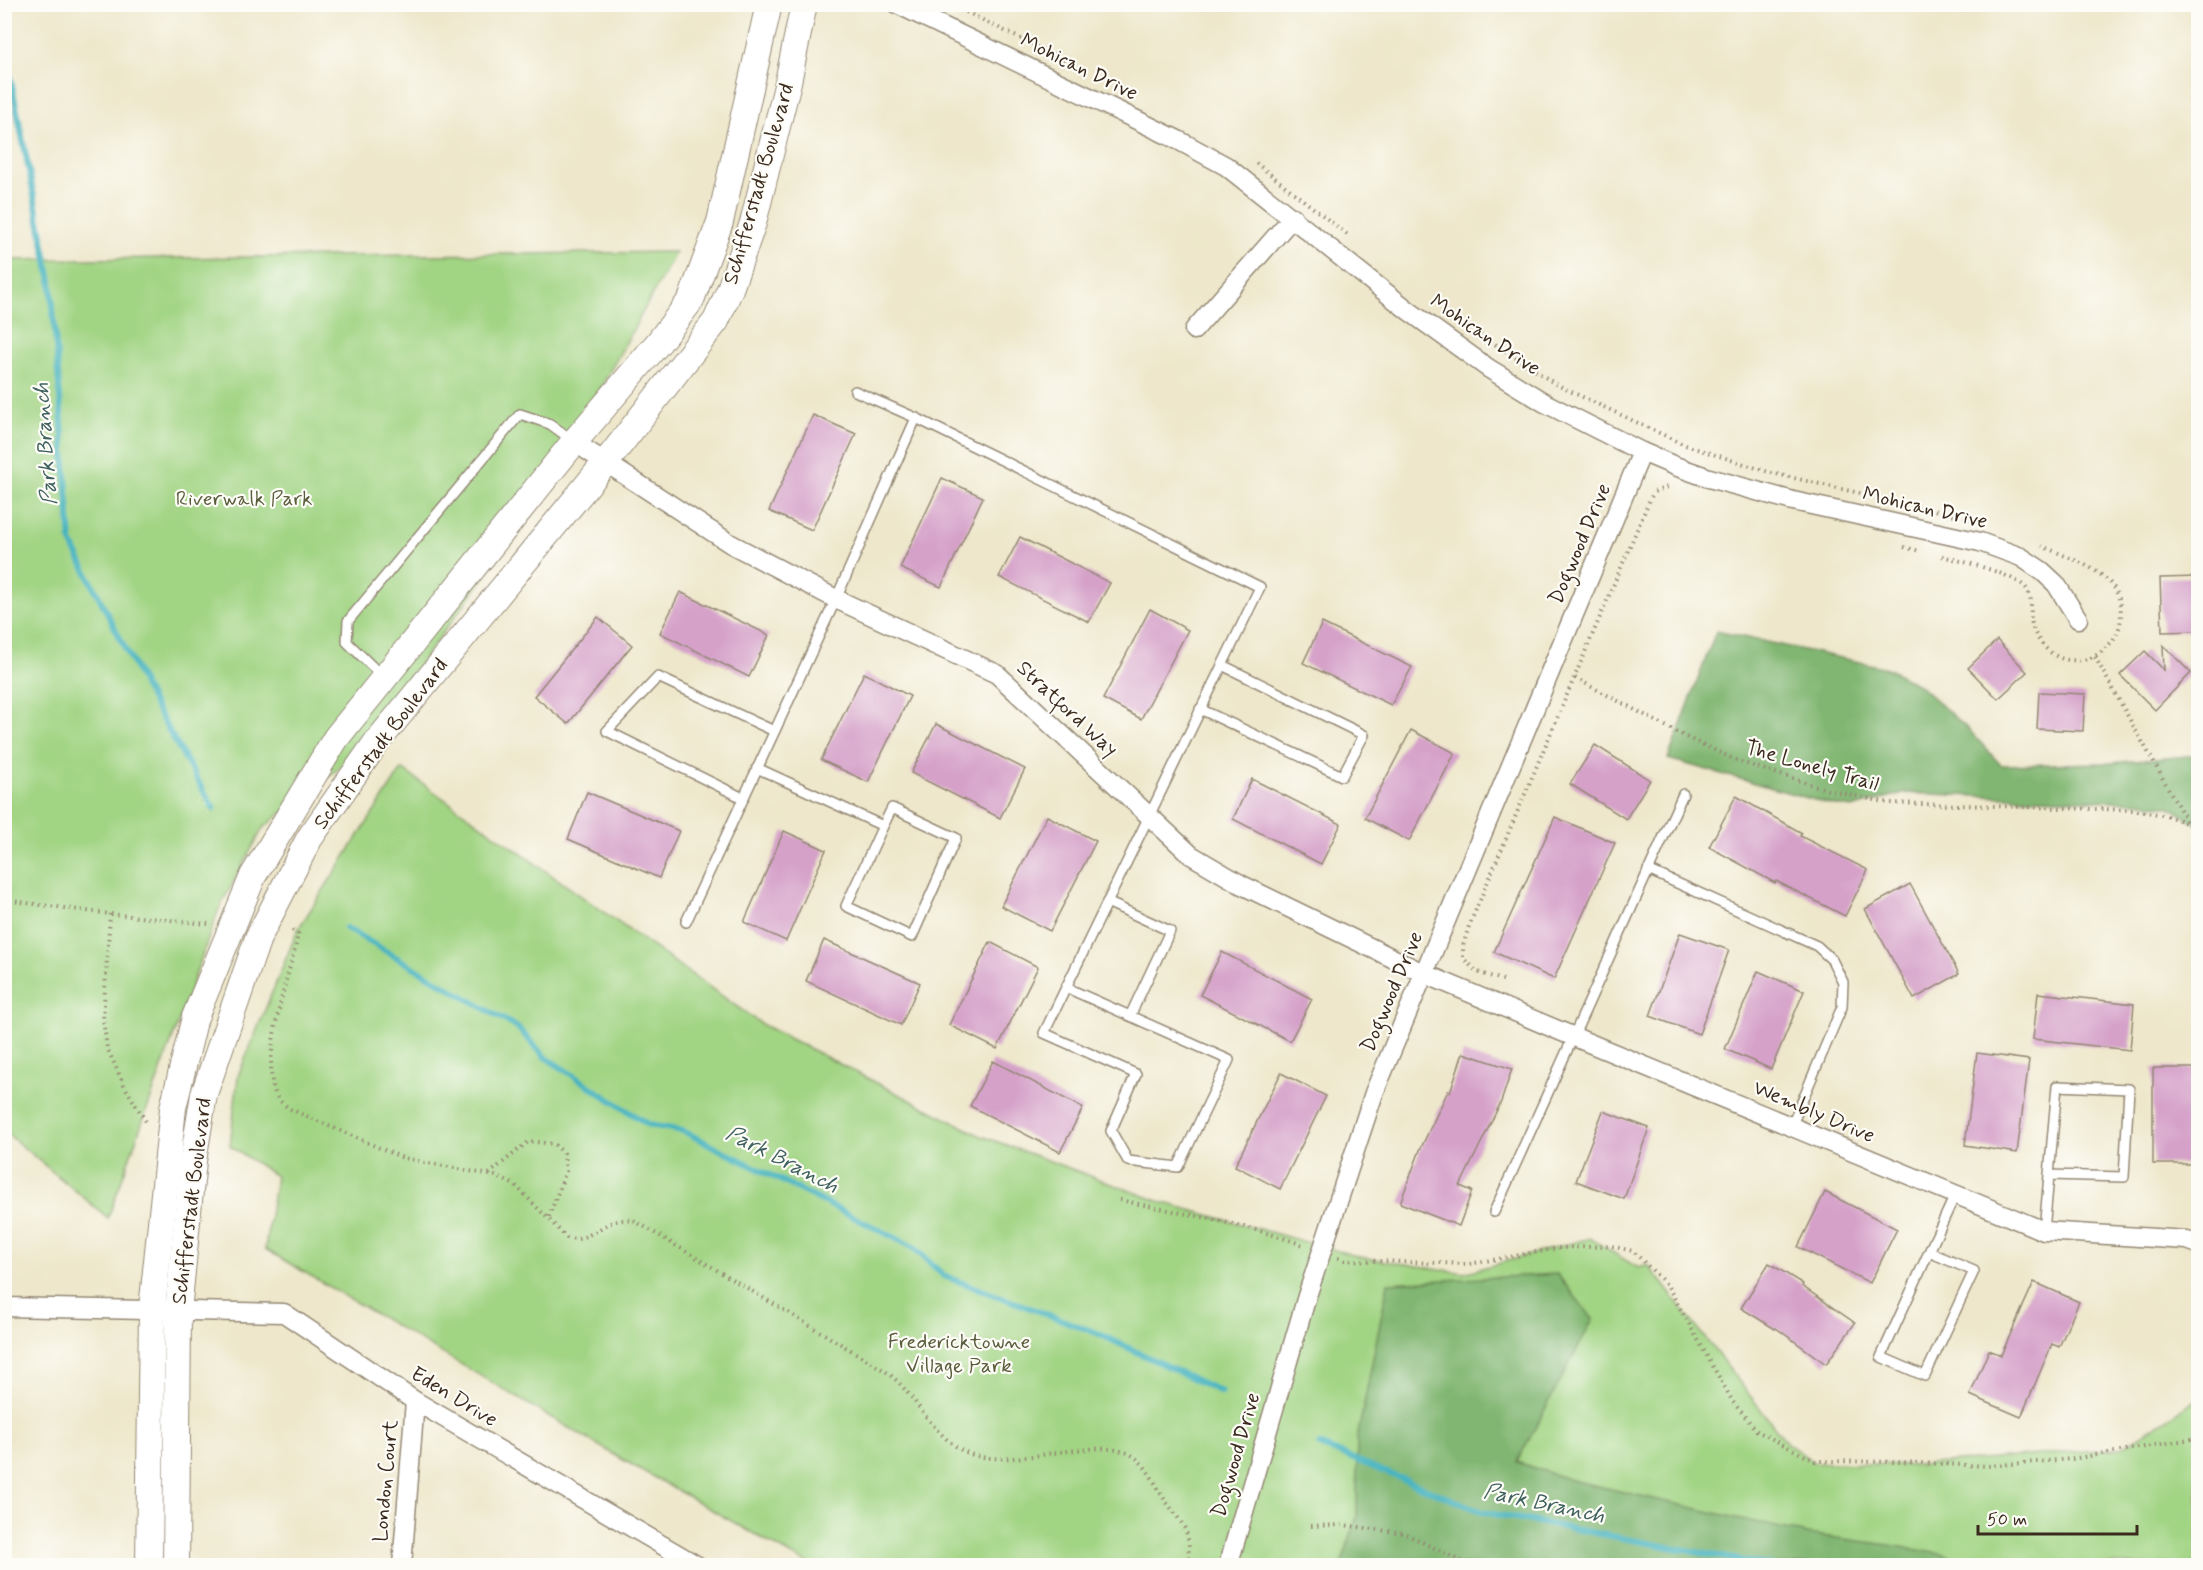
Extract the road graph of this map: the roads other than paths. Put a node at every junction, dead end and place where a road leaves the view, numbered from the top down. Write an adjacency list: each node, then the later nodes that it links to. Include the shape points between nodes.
1 (769, 4): 8 (main road, Schifferstadt Boulevard, via 720,222 691,300)
2 (804, 4): 10 (main road, Schifferstadt Boulevard, via 753,223 730,290 716,321)
3 (897, 4): 4 (street, Mohican Drive, via 1178,140 1226,166)
4 (1293, 217): 5 (street); 9 (street, Mohican Drive, via 1409,311 1488,368 1545,403)
5 (1194, 330)
6 (855, 391): 7 (lane)
7 (916, 418): 11 (lane); 13 (lane, via 1260,588)
8 (574, 442): 10 (street, Stratford Way); 14 (main road, Schifferstadt Boulevard); 14 (lane, via 550,424 520,414 348,621 347,642)
9 (1642, 452): 12 (street, Mohican Drive, via 1752,490 1980,542 2021,557 2056,584); 25 (street, Dogwood Drive)
10 (607, 461): 11 (street, Stratford Way, via 731,544); 38 (main road, Schifferstadt Boulevard, via 376,743 309,839 258,938 204,1095 193,1161)
11 (836, 599): 16 (lane); 20 (street, Stratford Way, via 997,674)
12 (2079, 619)
13 (1222, 665): 15 (lane); 15 (lane, via 1364,735 1342,776)
14 (384, 678): 37 (main road, Schifferstadt Boulevard, via 336,738 253,876 195,1017 173,1108)
15 (1200, 709): 20 (lane)
16 (774, 731): 17 (lane); 19 (lane, via 658,677 607,731)
17 (758, 768): 19 (lane); 21 (lane)
18 (1683, 794): 22 (lane)
19 (743, 798): 24 (lane)
20 (1148, 815): 23 (lane); 25 (street, Stratford Way, via 1191,855 1242,885)
21 (883, 826): 21 (lane, via 892,808 956,838 912,937 846,906)
22 (1648, 870): 28 (lane); 29 (lane, via 1817,946 1833,960 1843,982 1842,1007)
23 (1107, 902): 26 (lane); 27 (lane, via 1170,931)
24 (686, 922)
25 (1424, 973): 28 (street, Wembly Drive); 44 (street, Dogwood Drive, via 1374,1093 1321,1252)
26 (1067, 988): 27 (lane); 27 (lane, via 1044,1033 1136,1074 1111,1131 1128,1161 1178,1167 1229,1060)
27 (1130, 1016)
28 (1572, 1036): 29 (street, Wembly Drive); 32 (lane)
29 (1791, 1127): 31 (street, Wembly Drive)
30 (2049, 1175): 30 (lane, via 2058,1086 2129,1089 2124,1177); 33 (lane)
31 (1955, 1196): 33 (street, Wembly Drive); 35 (lane)
32 (1494, 1212)
33 (2044, 1231): 34 (street, Wembly Drive)
34 (2199, 1244)
35 (1929, 1252): 35 (lane, via 1881,1357 1925,1376 1974,1271)
36 (4, 1307): 37 (street, Eden Drive)
37 (152, 1310): 38 (street, Eden Drive); 40 (main road, Schifferstadt Boulevard)
38 (178, 1311): 39 (street, Eden Drive, via 284,1313); 41 (main road, Schifferstadt Boulevard)
39 (415, 1401): 42 (street, London Court); 43 (street, Eden Drive)
40 (149, 1566)
41 (176, 1566)
42 (402, 1566)
43 (698, 1566)
44 (1228, 1566)

